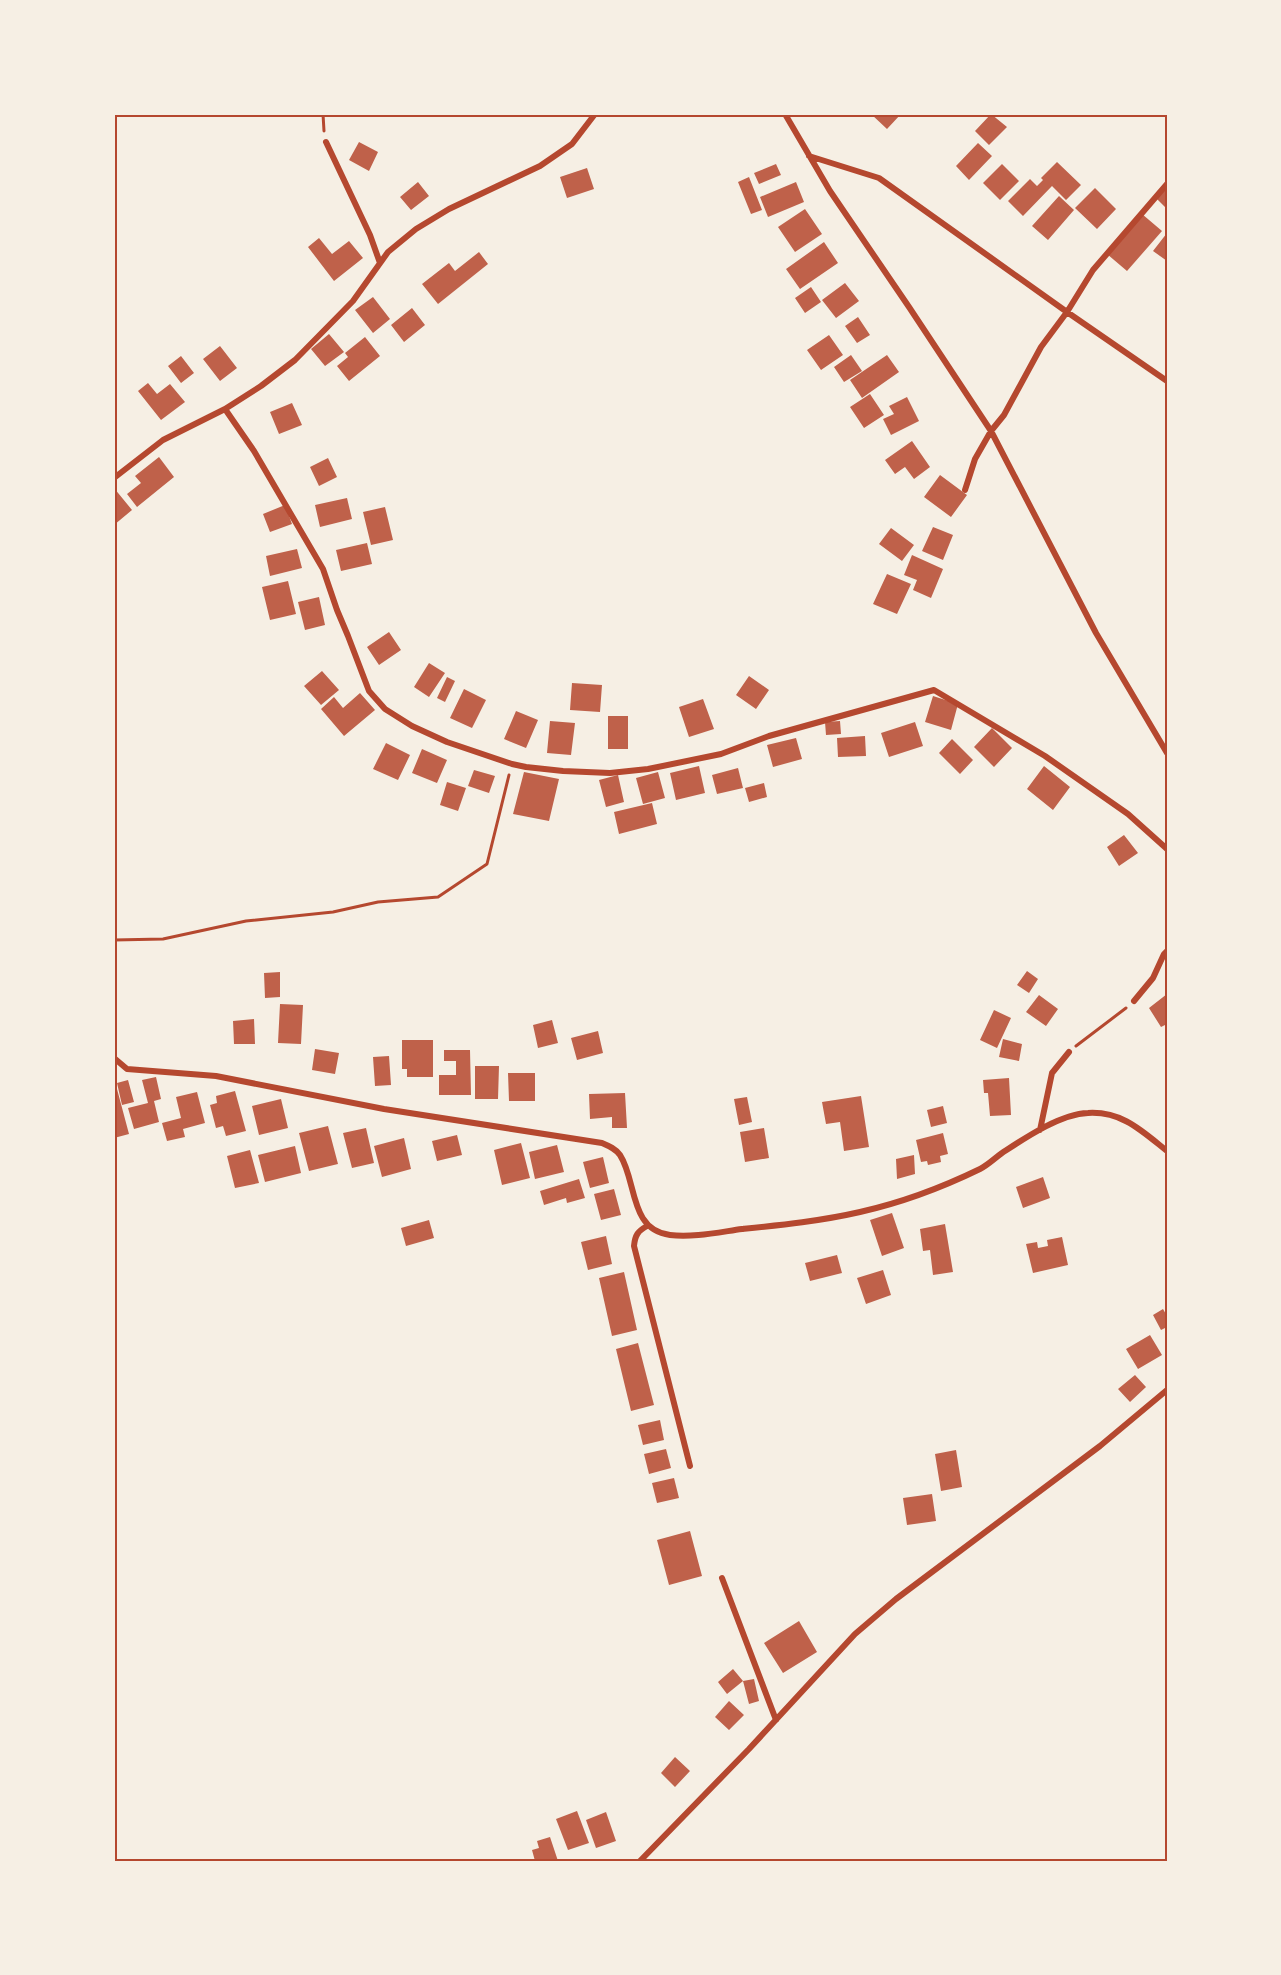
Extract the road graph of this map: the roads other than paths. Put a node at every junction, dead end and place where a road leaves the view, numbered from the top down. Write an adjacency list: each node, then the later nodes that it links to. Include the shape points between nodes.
1 (594, 114): 6 (street, via 572,144 540,166 416,229)
2 (784, 114): 4 (street)
3 (326, 142): 6 (street)
4 (808, 156): 7 (street, via 879,178); 10 (street)
5 (1167, 184): 7 (street, via 1093,270)
6 (380, 263): 9 (street, via 353,301 295,360)
7 (1066, 312): 8 (street); 10 (street)
8 (1167, 381)
9 (225, 409): 11 (street, via 163,440); 14 (street, via 323,569 369,692 385,709 412,726 512,764 610,772 721,754 769,736 934,690 1045,756 1128,814)
10 (991, 431): 12 (street, via 975,459); 13 (street, via 1096,633)
11 (114, 478)
12 (965, 490)
13 (1167, 753)
14 (1167, 849)
15 (1167, 951): 16 (street, via 1153,978)
16 (1134, 1001)
17 (1069, 1052): 19 (street, via 1052,1074)
18 (114, 1058): 21 (street, via 127,1069 216,1076 384,1109 602,1143 621,1156)
19 (1040, 1130): 20 (street, via 1087,1112 1113,1114 1134,1124); 21 (street, via 981,1168 861,1212 705,1233 670,1235)
20 (1167, 1151)
21 (647, 1226): 23 (street, via 634,1238 634,1246)
22 (1167, 1390): 25 (street, via 1100,1446 896,1599 855,1634)
23 (690, 1466)
24 (722, 1578): 25 (street)
25 (776, 1720): 26 (street)
26 (640, 1861)

